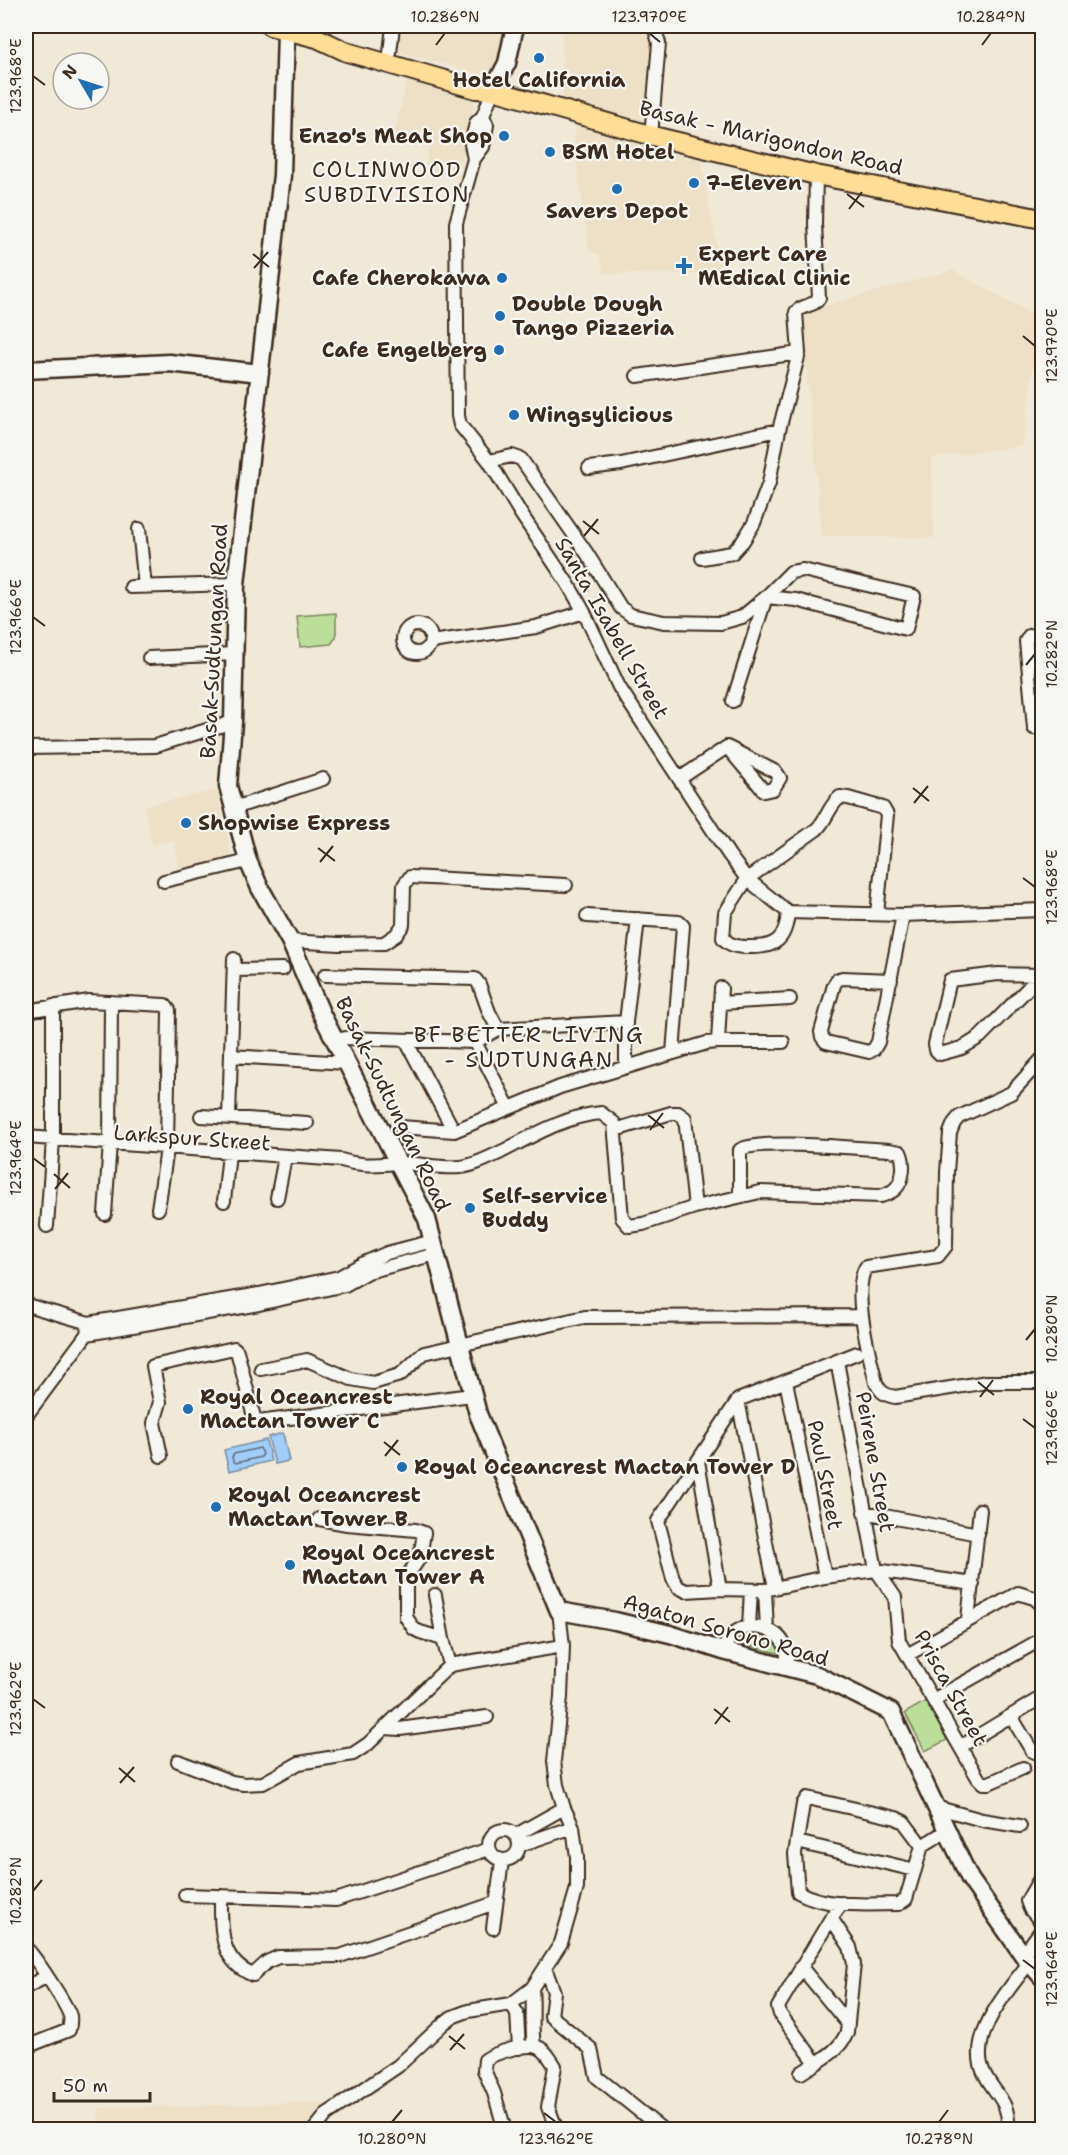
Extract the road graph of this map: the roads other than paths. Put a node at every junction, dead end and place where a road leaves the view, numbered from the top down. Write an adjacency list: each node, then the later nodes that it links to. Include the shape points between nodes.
1 (393, 26): 6 (street)
2 (515, 26): 7 (street, via 507,63)
3 (654, 26): 8 (street, via 660,43)
4 (278, 28): 5 (main road, Basak - Marigondon Road); 13 (street, Basak-Sudtungan Road, via 282,175)
5 (317, 38): 6 (main road, Basak - Marigondon Road, via 351,40); 7 (main road, Basak - Marigondon Road, via 347,52 476,89)
6 (390, 53): 7 (main road, Basak - Marigondon Road, via 478,79)
7 (493, 90): 8 (main road, Basak - Marigondon Road); 16 (street, Santa Isabell Street, via 483,116 487,125 483,147 474,159 456,224 458,416)
8 (651, 136): 9 (main road, Basak - Marigondon Road)
9 (816, 175): 10 (main road, Basak - Marigondon Road); 11 (street, via 819,298 796,312)
10 (1042, 219)
11 (799, 353): 14 (street); 15 (street)
12 (26, 370): 13 (street, via 169,363)
13 (260, 373): 20 (street, Basak-Sudtungan Road)
14 (637, 376)
15 (779, 430): 17 (street); 19 (street, via 769,483 754,523 732,553)
16 (489, 461): 23 (street, via 512,456 521,459 621,608 631,615 664,622 721,623 742,617); 24 (street, Santa Isabell Street)
17 (589, 468)
18 (139, 529): 22 (street)
19 (702, 558)
20 (236, 584): 22 (street); 27 (street, Basak-Sudtungan Road)
21 (131, 587): 22 (street)
22 (145, 587)
23 (766, 597): 23 (street, via 796,600 906,629 914,596 803,570 791,572); 29 (street)
24 (584, 612): 26 (street, via 536,627); 35 (street, Santa Isabell Street, via 619,687)
25 (1042, 632): 31 (street, via 1026,641)
26 (431, 642)
27 (234, 654): 28 (street); 30 (street, Basak-Sudtungan Road)
28 (149, 658)
29 (734, 701)
30 (233, 722): 33 (street, via 155,746); 36 (street, Basak-Sudtungan Road, via 228,786)
31 (1034, 728)
32 (727, 747): 35 (street)
33 (27, 748)
34 (323, 779): 36 (street)
35 (679, 779): 38 (street, Santa Isabell Street)
36 (234, 808): 37 (street, Basak-Sudtungan Road)
37 (248, 861): 39 (street); 47 (street, Basak-Sudtungan Road)
38 (747, 879): 42 (street, Santa Isabell Street); 42 (street, via 725,913 723,938 728,944 774,944 787,926); 43 (street, via 817,829 840,797 848,798 883,808 887,815)
39 (164, 881)
40 (566, 885): 47 (street, via 410,878 404,885 403,925 384,943)
41 (1042, 910): 44 (street)
42 (788, 912): 43 (street)
43 (877, 914): 44 (street)
44 (903, 915): 51 (street)
45 (587, 916): 46 (street)
46 (638, 919): 58 (street); 65 (street, via 679,922 684,926)
47 (290, 941): 60 (street, Basak-Sudtungan Road)
48 (283, 969): 66 (street, via 234,964)
49 (1042, 974): 49 (street, via 980,1037 962,1048 940,1054 936,1050 950,980)
50 (325, 975): 59 (street, via 475,979)
51 (891, 980): 51 (street, via 874,1048 869,1052 826,1042 821,1032 837,980)
52 (720, 988): 55 (street)
53 (790, 999): 55 (street)
54 (111, 1002): 56 (street, via 89,1000); 80 (street); 81 (street, via 165,1005 169,1010)
55 (720, 1003): 63 (street)
56 (53, 1006): 57 (street); 79 (street)
57 (26, 1011)
58 (626, 1022): 59 (street); 69 (street)
59 (498, 1029): 62 (street)
60 (335, 1040): 61 (street); 68 (street, Basak-Sudtungan Road)
61 (406, 1041): 62 (street); 76 (street)
62 (475, 1042): 70 (street)
63 (718, 1042): 64 (street); 65 (street)
64 (783, 1042)
65 (673, 1053): 69 (street)
66 (231, 1056): 68 (street); 72 (street)
67 (1042, 1059): 94 (street, via 1011,1093 954,1123 947,1173 946,1246 938,1256 866,1267 861,1282)
68 (347, 1063): 84 (street, Basak-Sudtungan Road)
69 (626, 1067): 70 (street)
70 (509, 1108): 76 (street)
71 (201, 1116): 72 (street)
72 (229, 1117): 73 (street)
73 (307, 1123)
74 (401, 1127): 76 (street)
75 (615, 1130): 84 (street, Larkspur Street, via 614,1123 601,1113 589,1114 461,1167); 88 (street, via 671,1113 685,1118); 88 (street, via 622,1218 629,1226)
76 (454, 1131)
77 (26, 1137): 79 (street, Larkspur Street)
78 (26, 1143): 79 (street, Larkspur Street)
79 (52, 1143): 80 (street, Larkspur Street); 91 (street)
80 (110, 1147): 81 (street, Larkspur Street); 90 (street)
81 (166, 1152): 82 (street, Larkspur Street); 89 (street)
82 (228, 1157): 83 (street, Larkspur Street); 87 (street)
83 (284, 1160): 84 (street, Larkspur Street, via 340,1169); 86 (street)
84 (399, 1163): 92 (street, Basak-Sudtungan Road, via 427,1219)
85 (740, 1196): 85 (street, via 739,1161 744,1147 778,1145 890,1150 902,1154 903,1170 897,1187 881,1196 760,1192); 88 (street)
86 (277, 1198)
87 (224, 1201)
88 (695, 1207)
89 (158, 1209)
90 (105, 1214)
91 (47, 1226)
92 (435, 1247): 95 (street, via 387,1253 345,1285); 96 (street, Basak-Sudtungan Road)
93 (26, 1307): 95 (street)
94 (862, 1316): 96 (street, via 585,1317); 101 (street, via 876,1383 886,1395 895,1397 987,1382)
95 (88, 1329): 104 (street)
96 (459, 1345): 99 (street, via 424,1353 400,1375 373,1383 351,1379 307,1360); 102 (street, Basak-Sudtungan Road)
97 (857, 1353): 98 (street)
98 (837, 1361): 100 (street); 108 (street, Peirene Street)
99 (261, 1369)
100 (786, 1381): 103 (street); 112 (street, Paul Street)
101 (1042, 1382)
102 (472, 1395): 105 (street, via 258,1422 234,1348 153,1366 160,1402 154,1423); 119 (street, Basak-Sudtungan Road)
103 (738, 1400): 106 (street); 115 (street)
104 (26, 1416)
105 (160, 1456)
106 (698, 1461): 114 (street); 114 (street, via 661,1514 658,1526 678,1587 686,1591)
107 (980, 1510): 110 (street)
108 (864, 1512): 110 (street); 111 (street, Peirene Street)
109 (319, 1519): 123 (street, via 424,1533 420,1557 406,1578 406,1617 414,1629)
110 (978, 1534): 113 (street)
111 (876, 1570): 112 (street); 113 (street); 127 (street, Prisca Street, via 895,1597 898,1641)
112 (825, 1577): 115 (street)
113 (973, 1584): 120 (street)
114 (720, 1588): 116 (street)
115 (770, 1589): 116 (street); 122 (street)
116 (751, 1590): 121 (street)
117 (435, 1595): 123 (street)
118 (1042, 1605): 120 (street, via 1035,1598 1018,1593)
119 (559, 1611): 125 (street, Basak-Sudtungan Road); 126 (street, Agaton Sorono Road, via 670,1634)
120 (968, 1619): 127 (street)
121 (749, 1627): 122 (street); 126 (street, via 728,1639)
122 (766, 1629): 129 (street, via 785,1646)
123 (443, 1639): 128 (street)
124 (1042, 1639): 131 (street)
125 (562, 1646): 128 (street); 140 (street, Basak-Sudtungan Road, via 554,1761)
126 (723, 1651): 129 (street, Agaton Sorono Road)
127 (907, 1655): 131 (street, Prisca Street)
128 (450, 1665): 134 (street)
129 (788, 1668): 139 (street, Agaton Sorono Road, via 817,1675 891,1712)
130 (1042, 1697): 132 (street)
131 (933, 1700): 135 (street, Prisca Street)
132 (1011, 1716): 135 (street); 136 (street, via 1032,1751)
133 (487, 1718): 134 (street)
134 (385, 1728): 137 (street, via 353,1754 299,1762 263,1783 231,1782)
135 (961, 1746): 138 (street, Prisca Street, via 983,1783)
136 (1042, 1752)
137 (178, 1761)
138 (1023, 1768)
139 (935, 1807): 141 (street); 143 (street, Agaton Sorono Road)
140 (564, 1808): 142 (street, Basak-Sudtungan Road); 144 (street)
141 (1020, 1826)
142 (573, 1827): 144 (street); 162 (street, Basak-Sudtungan Road, via 578,1857 577,1888 561,1943)
143 (946, 1831): 146 (street); 160 (street, Agaton Sorono Road, via 970,1879)
144 (518, 1840): 147 (street, via 507,1830 497,1831 490,1839); 148 (street, via 516,1855)
145 (797, 1842): 146 (street, via 807,1798 904,1822); 149 (street); 154 (street, via 798,1892)
146 (922, 1846): 149 (street)
147 (489, 1849): 148 (street); 152 (street, via 336,1900)
148 (502, 1861): 153 (street)
149 (915, 1870): 154 (street, via 906,1899 899,1904)
150 (1042, 1875): 156 (street, via 1027,1901)
151 (185, 1894): 152 (street)
152 (221, 1896): 153 (street, via 224,1946 231,1960 253,1974 278,1957 340,1956)
153 (495, 1903): 157 (street)
154 (842, 1903): 155 (street)
155 (831, 1918): 161 (street); 168 (street, via 850,1947 854,1964)
156 (1042, 1923)
157 (494, 1928)
158 (1042, 1929): 160 (street)
159 (26, 1948): 163 (street)
160 (1026, 1959): 164 (street, Agaton Sorono Road); 178 (street, via 997,2004 980,2051 985,2075 1009,2115)
161 (801, 1967): 168 (street); 172 (street, via 778,2007)
162 (545, 1968): 166 (street, Basak-Sudtungan Road); 177 (street, via 554,1992 551,2016 591,2049 597,2077)
163 (46, 1977): 165 (street); 169 (street, via 69,2012 69,2030)
164 (1042, 1977)
165 (26, 1987)
166 (532, 1988): 167 (street, Basak-Sudtungan Road); 170 (street, via 532,2030)
167 (511, 2004): 171 (street, via 517,2013); 174 (street, Basak-Sudtungan Road, via 452,2017 398,2066 327,2114)
168 (848, 2024): 172 (street, via 844,2041)
169 (26, 2047)
170 (537, 2047): 171 (street); 176 (street, via 555,2066 548,2107)
171 (519, 2048): 175 (street, via 485,2060 484,2070)
172 (816, 2063): 173 (street)
173 (801, 2073)
174 (318, 2129)
175 (505, 2130)
176 (557, 2130)
177 (663, 2130)
178 (1008, 2130)

